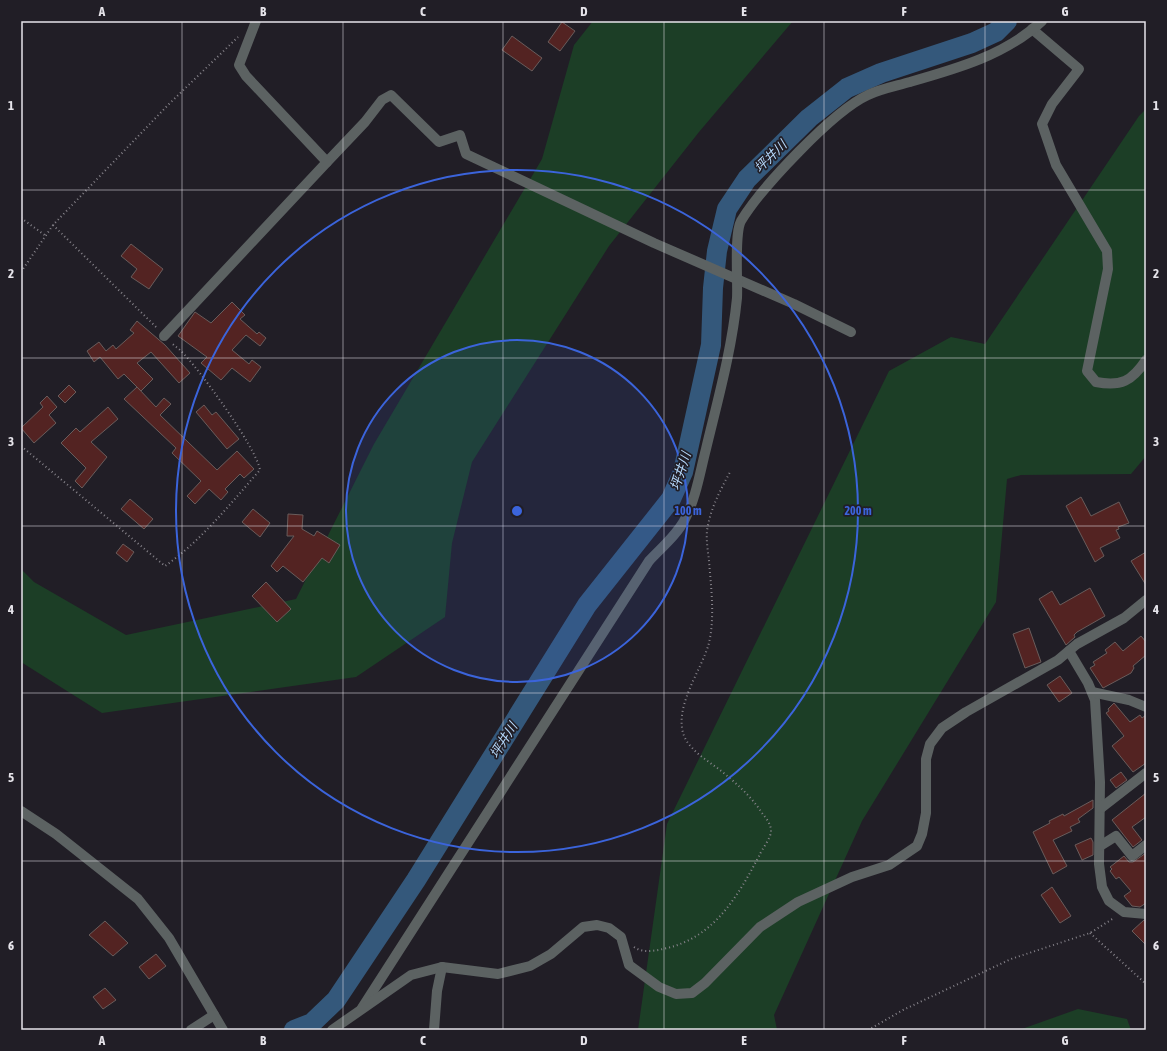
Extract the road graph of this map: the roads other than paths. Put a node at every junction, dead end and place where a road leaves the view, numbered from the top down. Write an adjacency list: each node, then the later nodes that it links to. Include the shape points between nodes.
1 (1042, 21): 3 (street)
2 (254, 22): 4 (street, via 239,65 246,76)
3 (1032, 29): 5 (street, via 1012,43 984,57 951,70 867,95 839,115 798,152 740,223); 8 (street, via 1079,69 1052,104 1042,124 1056,165 1106,251 1108,269 1087,371 1096,382 1122,383 1138,372)
4 (327, 162): 5 (street, via 382,100 391,95 439,142 460,135 466,154 654,243); 7 (street)
5 (737, 279): 6 (street); 20 (street, via 737,297 726,366 694,494 685,520 649,561)
6 (851, 332)
7 (164, 336)
8 (1146, 360)
9 (1146, 600): 10 (street, via 1124,618)
10 (1069, 651): 11 (street); 19 (street, via 942,728 930,744 926,759 926,813 922,834 916,846 889,865 852,877 798,902 760,927 692,993 676,994 659,988 629,965 621,937 609,928 597,925 583,927 551,954 530,966 498,974)
11 (1092, 692): 12 (street, via 1129,700); 14 (street, via 1098,730)
12 (1146, 707)
13 (1146, 773): 14 (street)
14 (1101, 808): 17 (street)
15 (21, 811): 21 (street, via 56,834 138,899 169,938)
16 (1146, 845): 17 (street, via 1132,856 1116,836)
17 (1100, 846): 18 (street, via 1102,888 1109,901 1124,912)
18 (1146, 914)
19 (442, 967): 20 (street, via 411,974); 25 (street)
20 (362, 1008): 24 (street)
21 (214, 1015): 22 (street); 23 (street)
22 (223, 1029)
23 (191, 1030)
24 (332, 1030)
25 (434, 1030)

